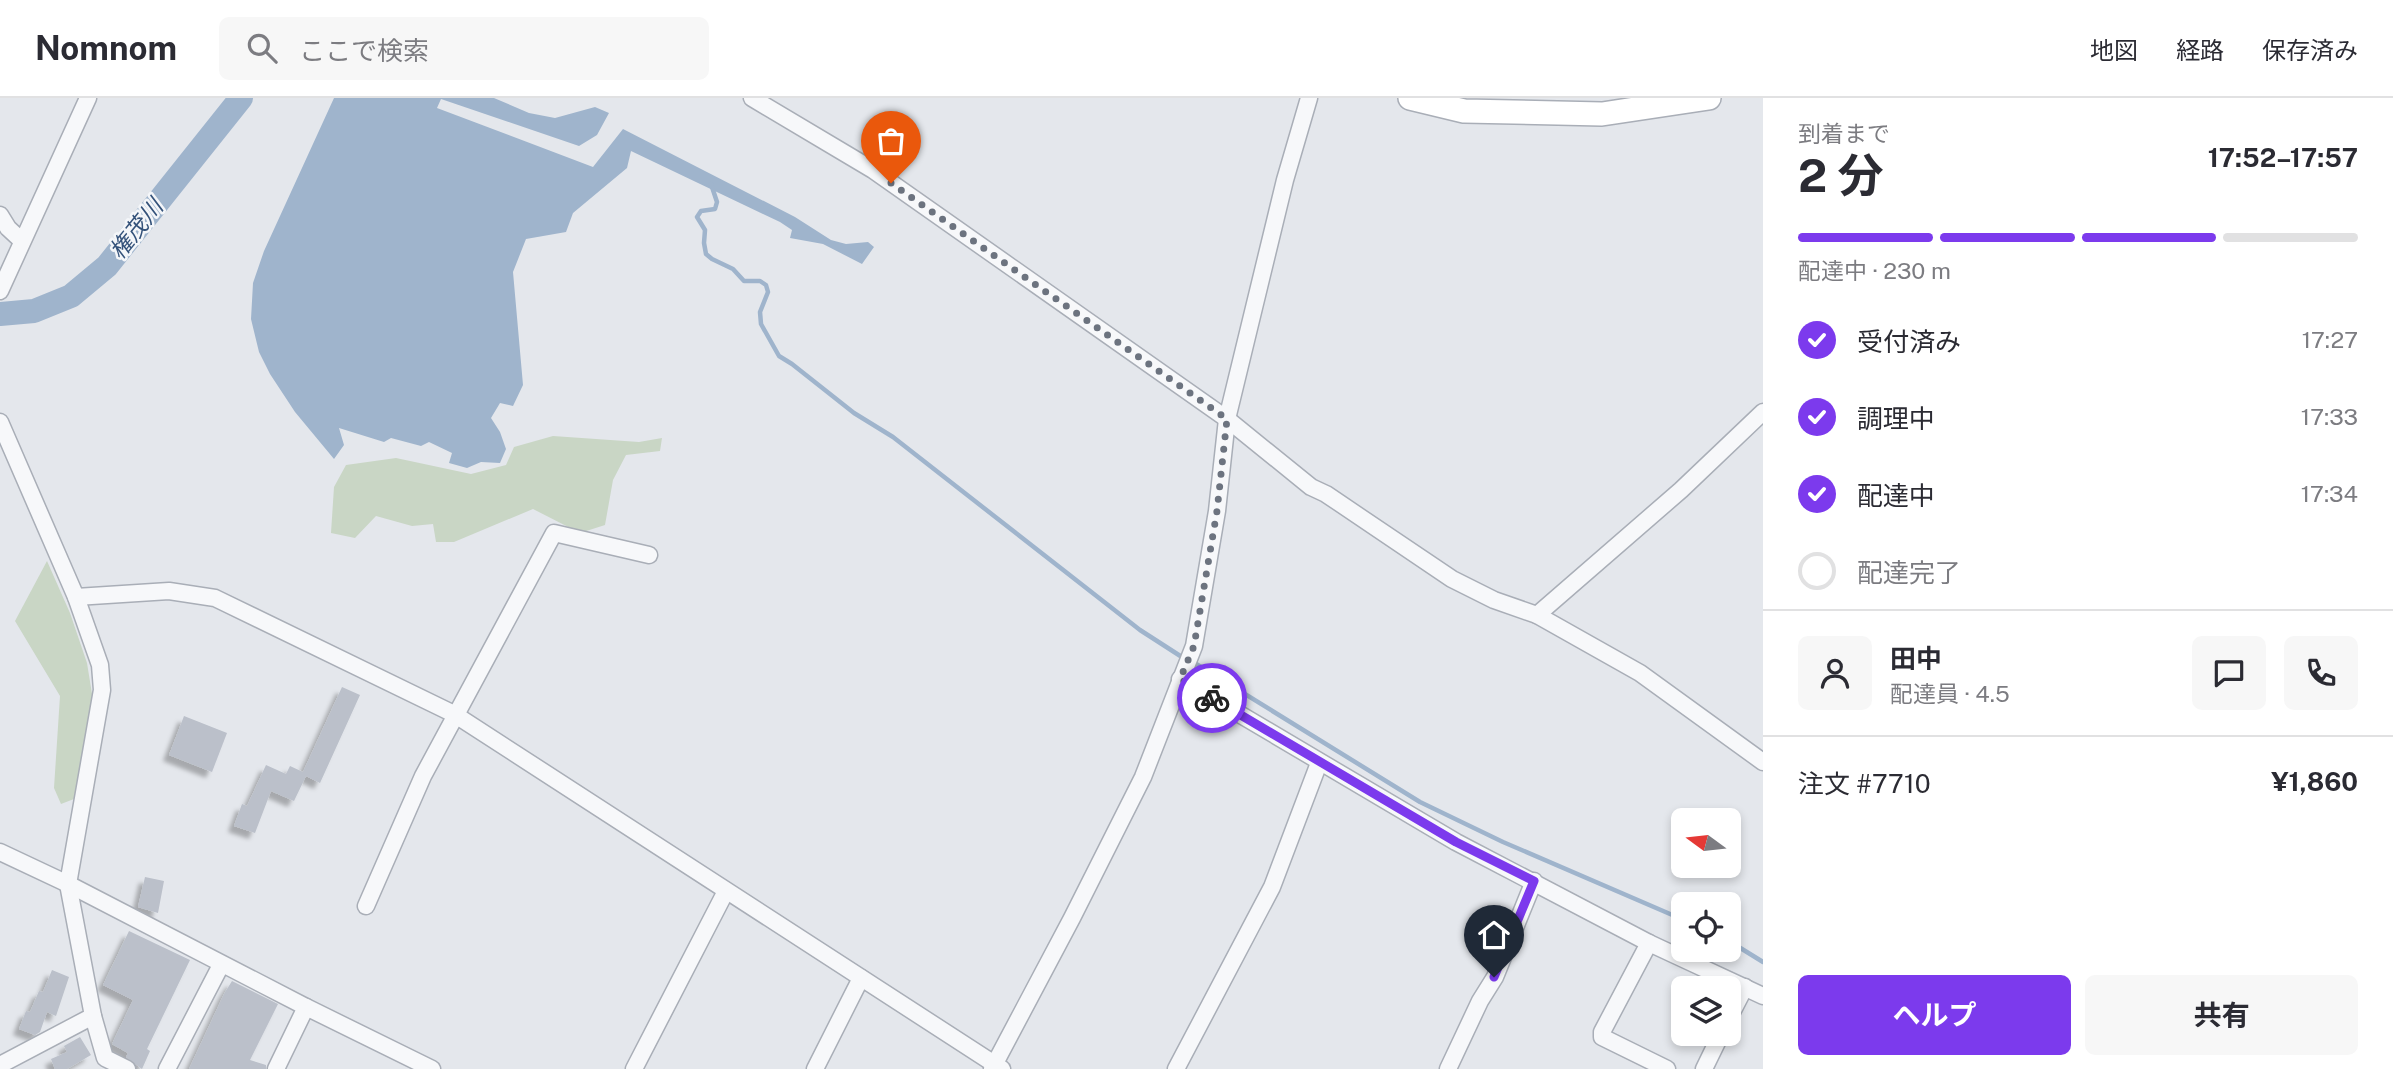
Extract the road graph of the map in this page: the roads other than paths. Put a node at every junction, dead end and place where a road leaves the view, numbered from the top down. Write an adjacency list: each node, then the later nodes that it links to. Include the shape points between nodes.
1 (88, 98): 7 (street)
2 (752, 98): 10 (street, via 873,170)
3 (1309, 98): 10 (street)
4 (1709, 98): 5 (main road, via 1602,114 1464,111)
5 (1423, 99)
6 (0, 215): 7 (street)
7 (22, 241): 8 (street)
8 (0, 290)
9 (1763, 412): 14 (street)
10 (1227, 419): 14 (street, via 1311,487 1452,579); 15 (street, via 1194,646)
11 (0, 422): 13 (street)
12 (649, 555): 16 (street, via 554,533)
13 (76, 597): 16 (street, via 169,591 215,598); 21 (street, via 100,665 102,690)
14 (1537, 615): 17 (street, via 1640,673)
15 (1182, 674): 18 (street); 34 (street, via 1143,777)
16 (454, 714): 22 (street); 23 (street)
17 (1763, 762)
18 (1319, 763): 20 (street); 41 (street, via 1272,887)
19 (0, 852): 21 (street)
20 (1534, 881): 24 (street); 42 (street, via 1494,977)
21 (68, 884): 25 (street); 31 (street)
22 (726, 891): 26 (street); 39 (street)
23 (366, 906)
24 (1649, 943): 27 (street); 43 (street, via 1602,1037)
25 (221, 965): 30 (street); 36 (street)
26 (861, 978): 34 (street); 40 (street)
27 (1745, 986): 28 (street); 29 (street)
28 (1741, 994)
29 (1763, 996)
30 (306, 1007): 37 (street); 38 (street)
31 (93, 1016): 33 (street); 35 (street, via 105,1058)
32 (1715, 1046): 44 (street)
33 (0, 1065)
34 (996, 1068)
35 (127, 1069)
36 (167, 1069)
37 (276, 1069)
38 (432, 1069)
39 (634, 1069)
40 (815, 1069)
41 (1177, 1069)
42 (1448, 1069)
43 (1667, 1069)
44 (1704, 1069)

